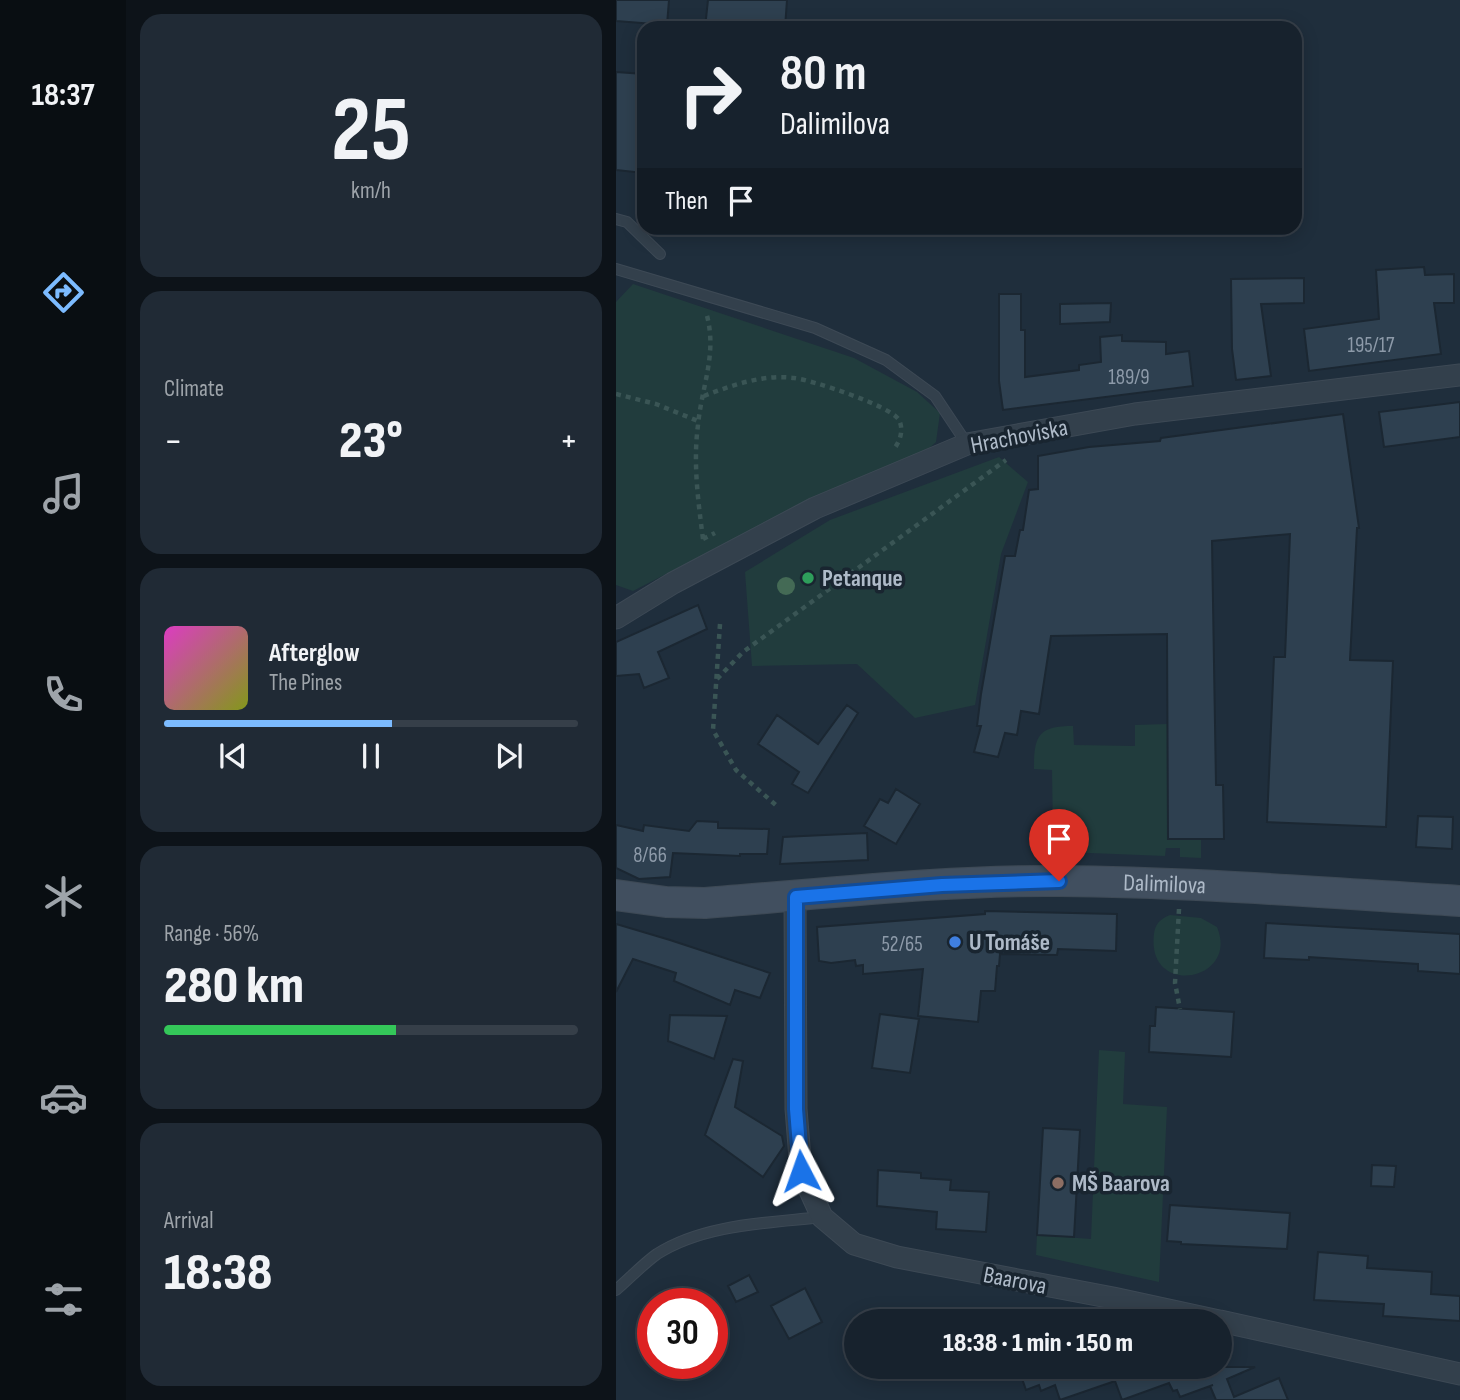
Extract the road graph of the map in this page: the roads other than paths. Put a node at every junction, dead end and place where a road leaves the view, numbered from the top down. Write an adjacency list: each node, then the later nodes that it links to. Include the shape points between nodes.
1 (616, 219): 2 (lane)
2 (637, 232)
3 (640, 235): 4 (lane)
4 (660, 254)
5 (616, 269): 7 (lane, via 816,328 886,360 935,396)
6 (1460, 376): 7 (street, Hrachoviska, via 1135,414)
7 (967, 444): 8 (street, Hrachoviska, via 815,508)
8 (616, 618)
9 (616, 895): 10 (main road, Dalimilova, via 692,903)
10 (796, 897): 11 (main road, Dalimilova, via 1020,881); 12 (street, Baarova, via 796,1109 801,1171)
11 (1460, 901)
12 (822, 1217): 13 (lane, via 696,1237 658,1254); 14 (street, Baarova, via 854,1244 897,1257)
13 (616, 1290)
14 (1164, 1309)
15 (1232, 1324): 16 (street, Baarova)
16 (1460, 1374)

